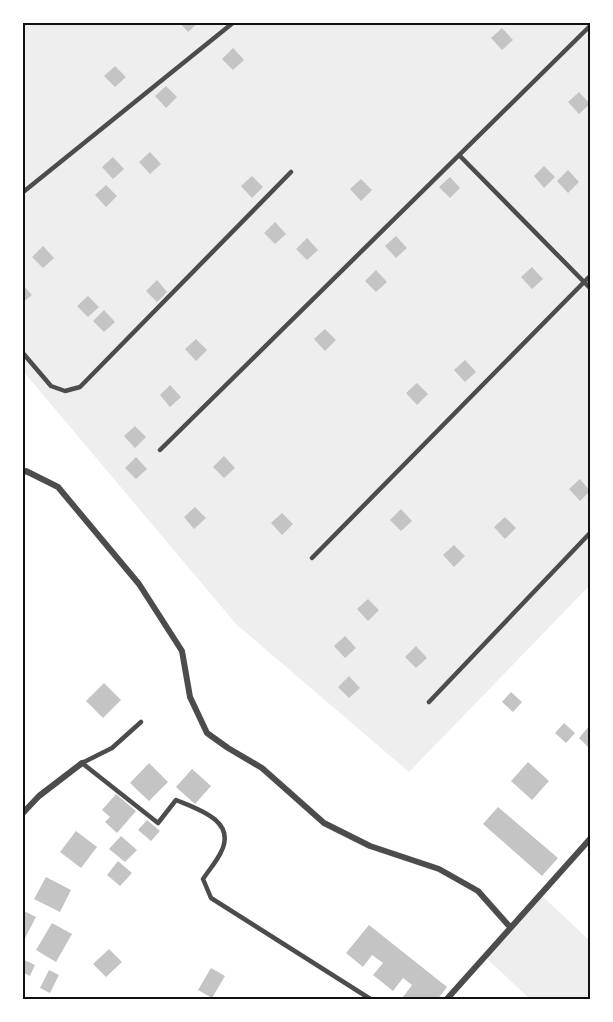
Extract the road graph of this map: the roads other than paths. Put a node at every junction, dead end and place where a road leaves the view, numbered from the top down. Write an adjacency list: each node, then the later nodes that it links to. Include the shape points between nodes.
1 (234, 22): 5 (lane)
2 (591, 26): 3 (lane)
3 (459, 155): 7 (lane); 10 (lane)
4 (291, 172): 9 (lane, via 80,387 65,391 51,386)
5 (22, 193)
6 (591, 276): 7 (lane)
7 (584, 282): 8 (lane); 13 (lane)
8 (591, 288)
9 (22, 352)
10 (160, 450)
11 (22, 473): 19 (street, via 26,471 58,487 139,584 182,651 190,697 207,733 262,768 324,823 370,846 439,869 478,891)
12 (591, 533): 14 (lane)
13 (312, 558)
14 (429, 702)
15 (141, 722): 16 (lane, via 112,748)
16 (82, 763): 17 (street); 20 (lane, via 158,823 176,800 216,819 223,827 225,842 203,879 211,898)
17 (22, 814)
18 (591, 839): 19 (street)
19 (510, 927): 21 (street)
20 (372, 999)
21 (446, 999)

